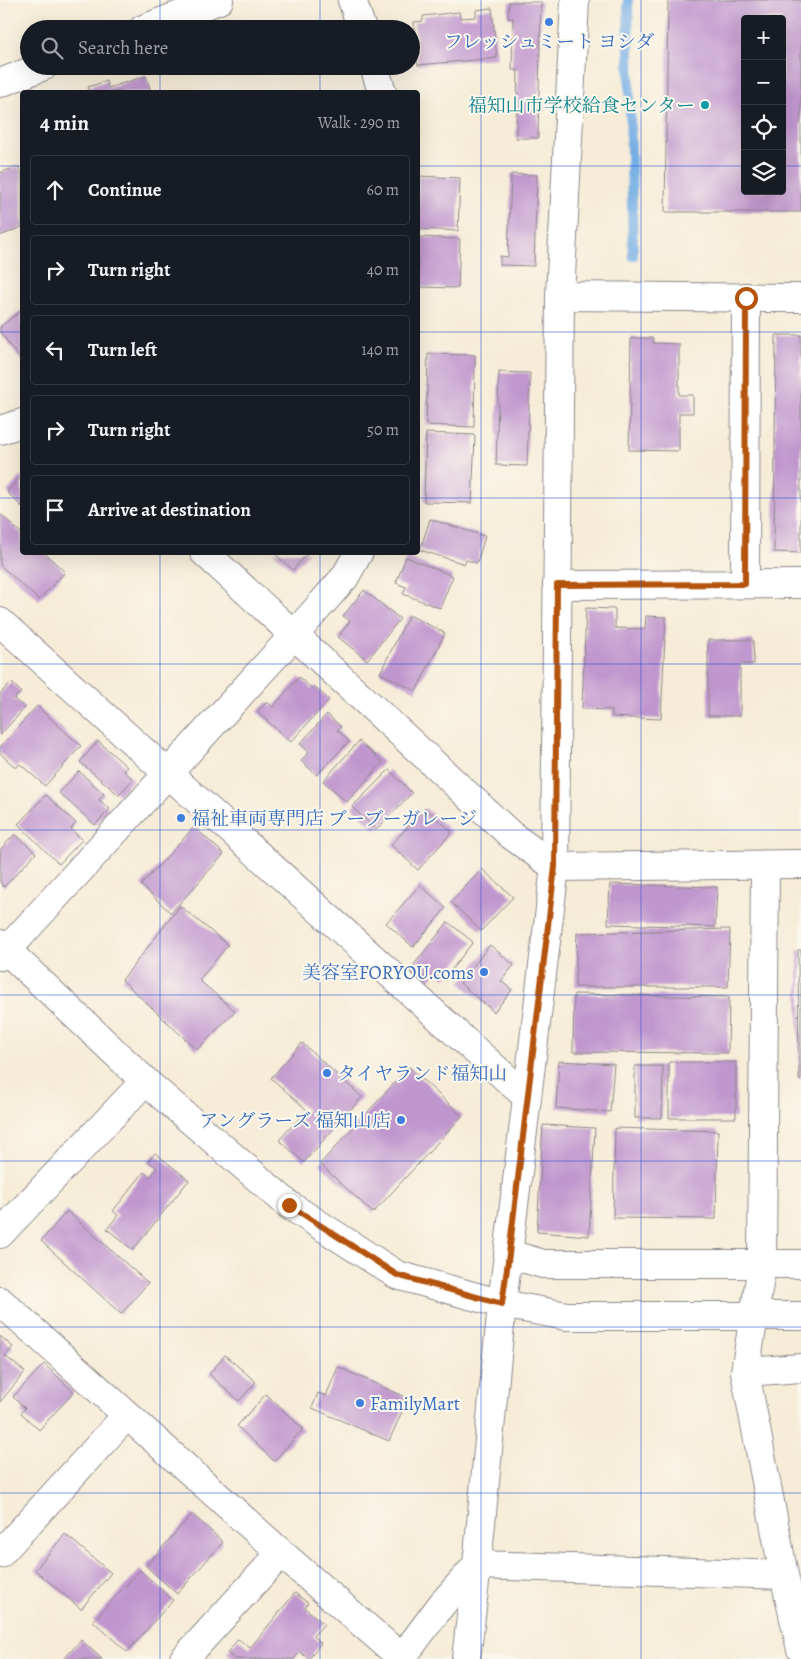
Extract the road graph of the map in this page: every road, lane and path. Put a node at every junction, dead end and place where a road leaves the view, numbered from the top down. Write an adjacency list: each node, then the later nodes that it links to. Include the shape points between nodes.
1 (218, 0): 4 (street)
2 (352, 0): 5 (street)
3 (575, 0): 10 (street)
4 (166, 20)
5 (359, 20)
6 (21, 75): 8 (street)
7 (377, 75): 9 (street)
8 (0, 83)
9 (381, 90)
10 (560, 296): 11 (street); 19 (street)
11 (746, 298): 12 (street); 17 (street)
12 (801, 298)
13 (20, 424): 14 (street)
14 (0, 430)
15 (207, 555): 21 (street)
16 (357, 555): 21 (street, via 345,577)
17 (745, 584): 18 (street); 19 (street)
18 (801, 584)
19 (557, 585): 25 (street)
20 (0, 622): 22 (street)
21 (294, 636): 22 (street); 25 (street, via 511,835)
22 (168, 773): 26 (street); 28 (street)
23 (801, 864): 24 (street)
24 (765, 865): 25 (street); 32 (street)
25 (555, 867): 28 (street)
26 (2, 950): 27 (street)
27 (144, 1082): 29 (street); 34 (street, via 289,1205 397,1275)
28 (527, 1097): 30 (street)
29 (0, 1234)
30 (509, 1254): 32 (street, via 544,1264); 34 (street)
31 (801, 1264): 32 (street)
32 (762, 1266): 35 (street)
33 (0, 1301): 39 (street)
34 (502, 1304): 35 (street, via 567,1316); 42 (street)
35 (755, 1316): 36 (street); 38 (street)
36 (801, 1316)
37 (801, 1368): 38 (street)
38 (745, 1372): 43 (street)
39 (127, 1415): 40 (street); 41 (street)
40 (281, 1553): 45 (street); 46 (street)
41 (0, 1554)
42 (477, 1565): 43 (street); 46 (street, via 442,1604); 47 (street)
43 (784, 1575): 44 (street)
44 (801, 1649)
45 (184, 1659)
46 (402, 1659)
47 (466, 1659)

